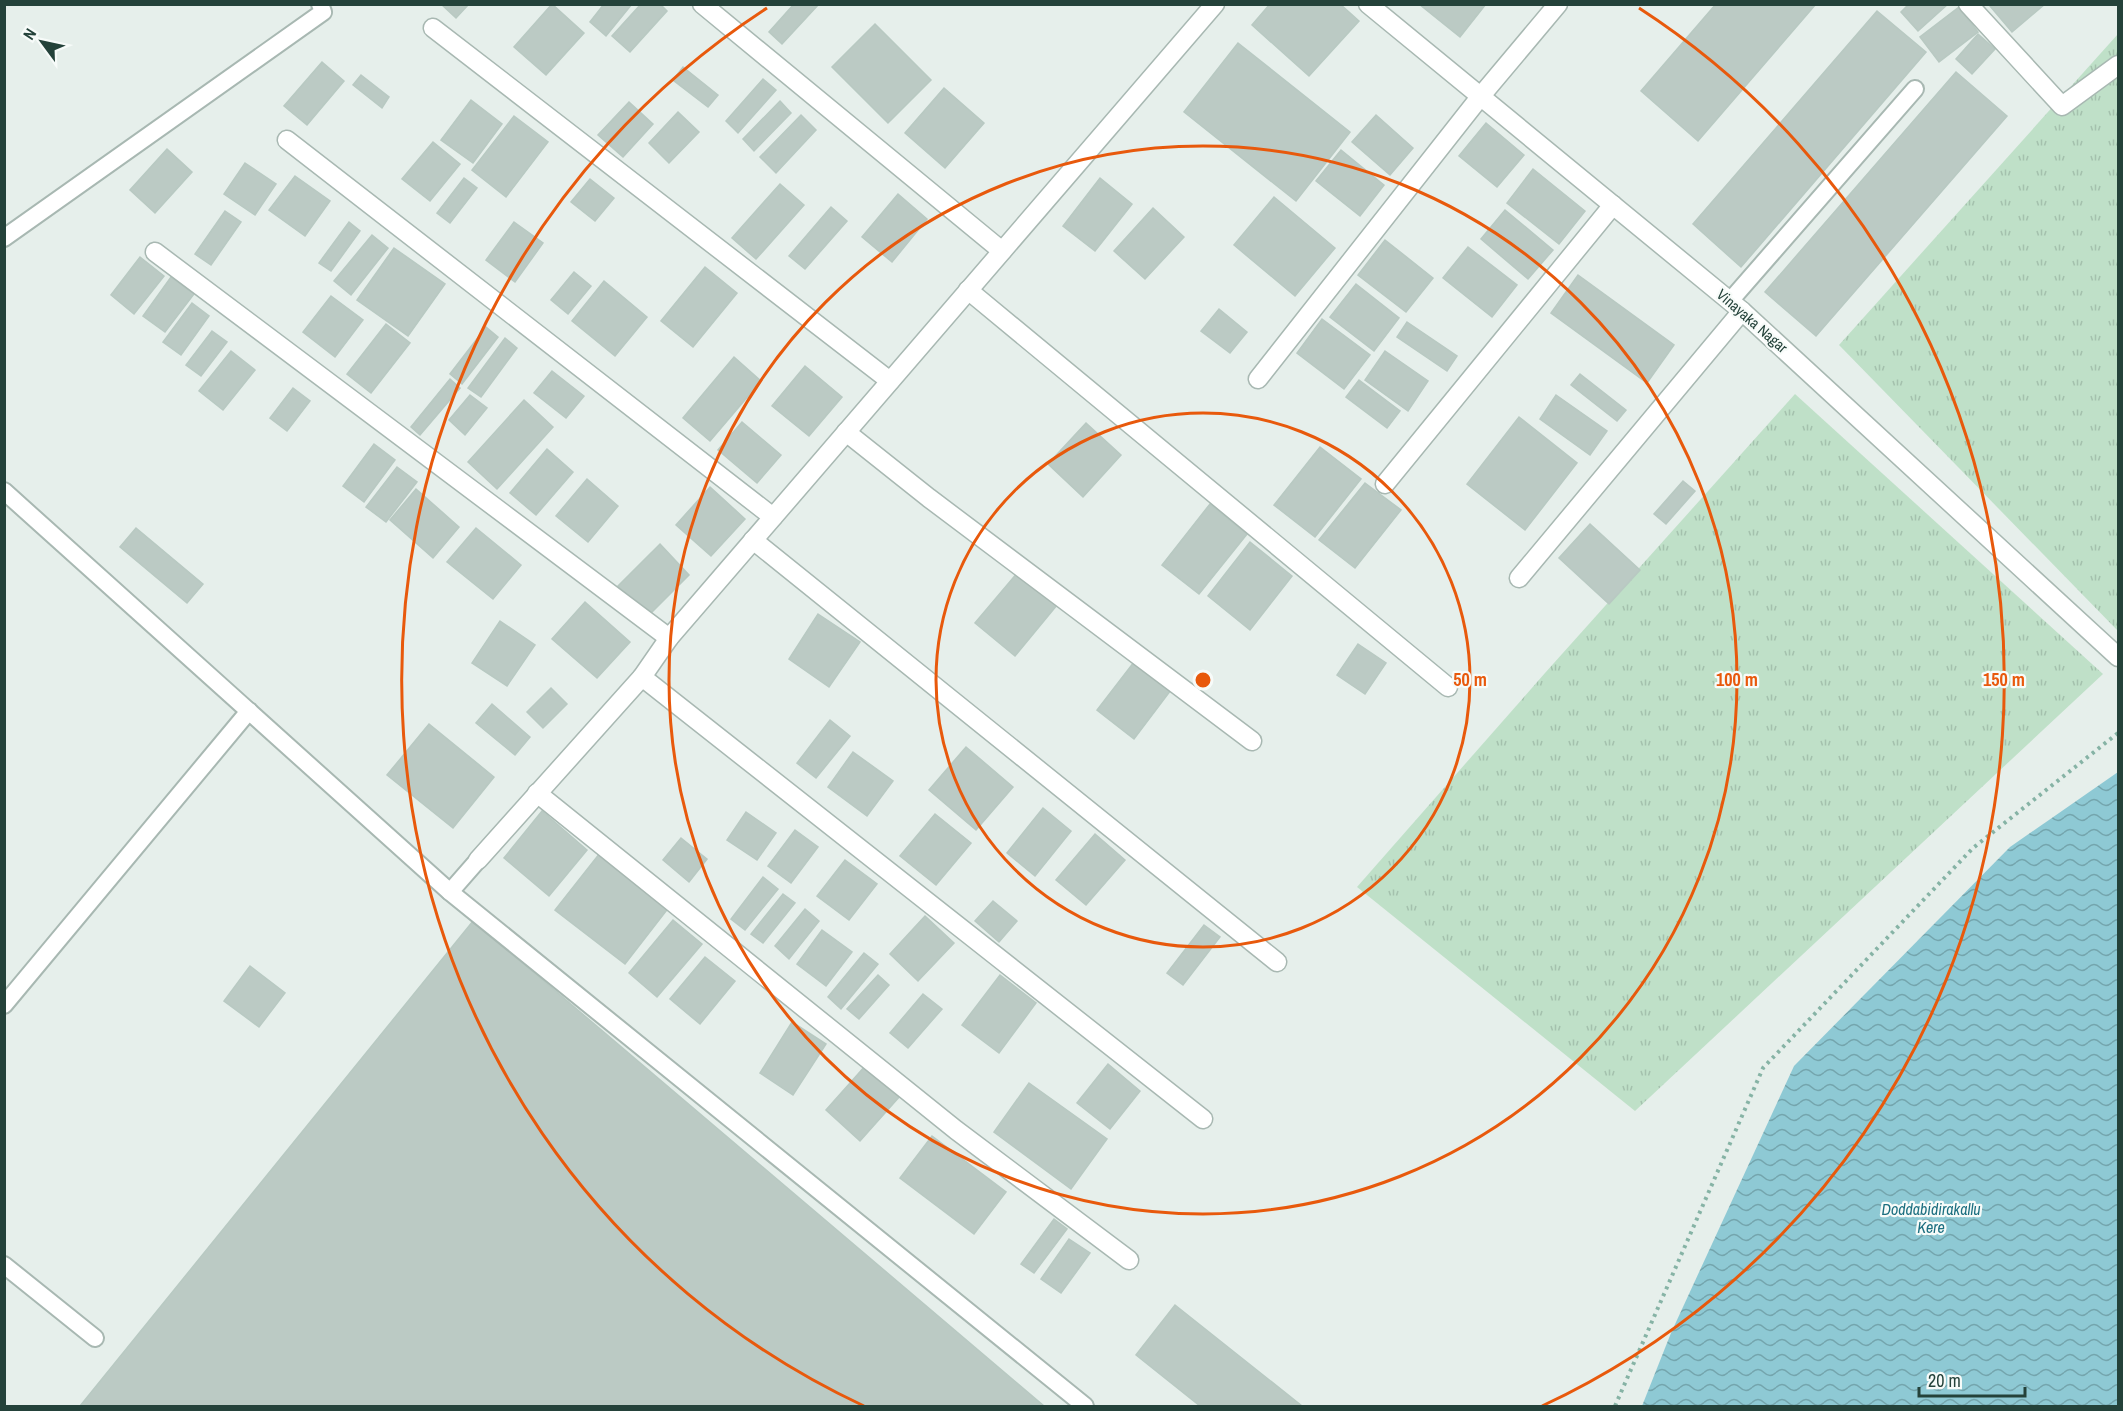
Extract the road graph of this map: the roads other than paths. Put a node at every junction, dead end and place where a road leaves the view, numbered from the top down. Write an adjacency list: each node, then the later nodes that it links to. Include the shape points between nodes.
1 (320, 4): 13 (lane, via 323,12)
2 (702, 4): 14 (street)
3 (1215, 4): 14 (street)
4 (1368, 4): 10 (street, Vinayaka Nagar)
5 (1558, 4): 10 (street)
6 (1968, 4): 8 (street, via 2062,106)
7 (433, 28): 19 (street)
8 (2118, 65)
9 (1915, 89): 17 (lane)
10 (1480, 97): 12 (street, Vinayaka Nagar); 18 (street)
11 (286, 140): 23 (street)
12 (1613, 205): 17 (street, Vinayaka Nagar); 21 (street)
13 (4, 238)
14 (1002, 251): 16 (street)
15 (155, 252): 26 (street)
16 (968, 290): 19 (street); 29 (street)
17 (1736, 306): 25 (street); 27 (street, Vinayaka Nagar)
18 (1258, 379)
19 (890, 381): 20 (street)
20 (846, 432): 23 (street); 31 (street)
21 (1385, 484)
22 (4, 491): 30 (lane)
23 (773, 517): 24 (street)
24 (753, 540): 26 (street); 35 (street)
25 (1519, 578)
26 (669, 638): 28 (street)
27 (2118, 657)
28 (642, 676): 32 (street); 37 (street)
29 (1448, 687)
30 (249, 711): 34 (lane); 36 (lane)
31 (1252, 741)
32 (537, 793): 33 (street); 38 (street, via 956,1130)
33 (478, 860): 34 (lane)
34 (450, 892): 41 (lane)
35 (1277, 962)
36 (4, 1005)
37 (1203, 1119)
38 (1129, 1260)
39 (4, 1265): 40 (lane)
40 (95, 1338)
41 (1085, 1407)

